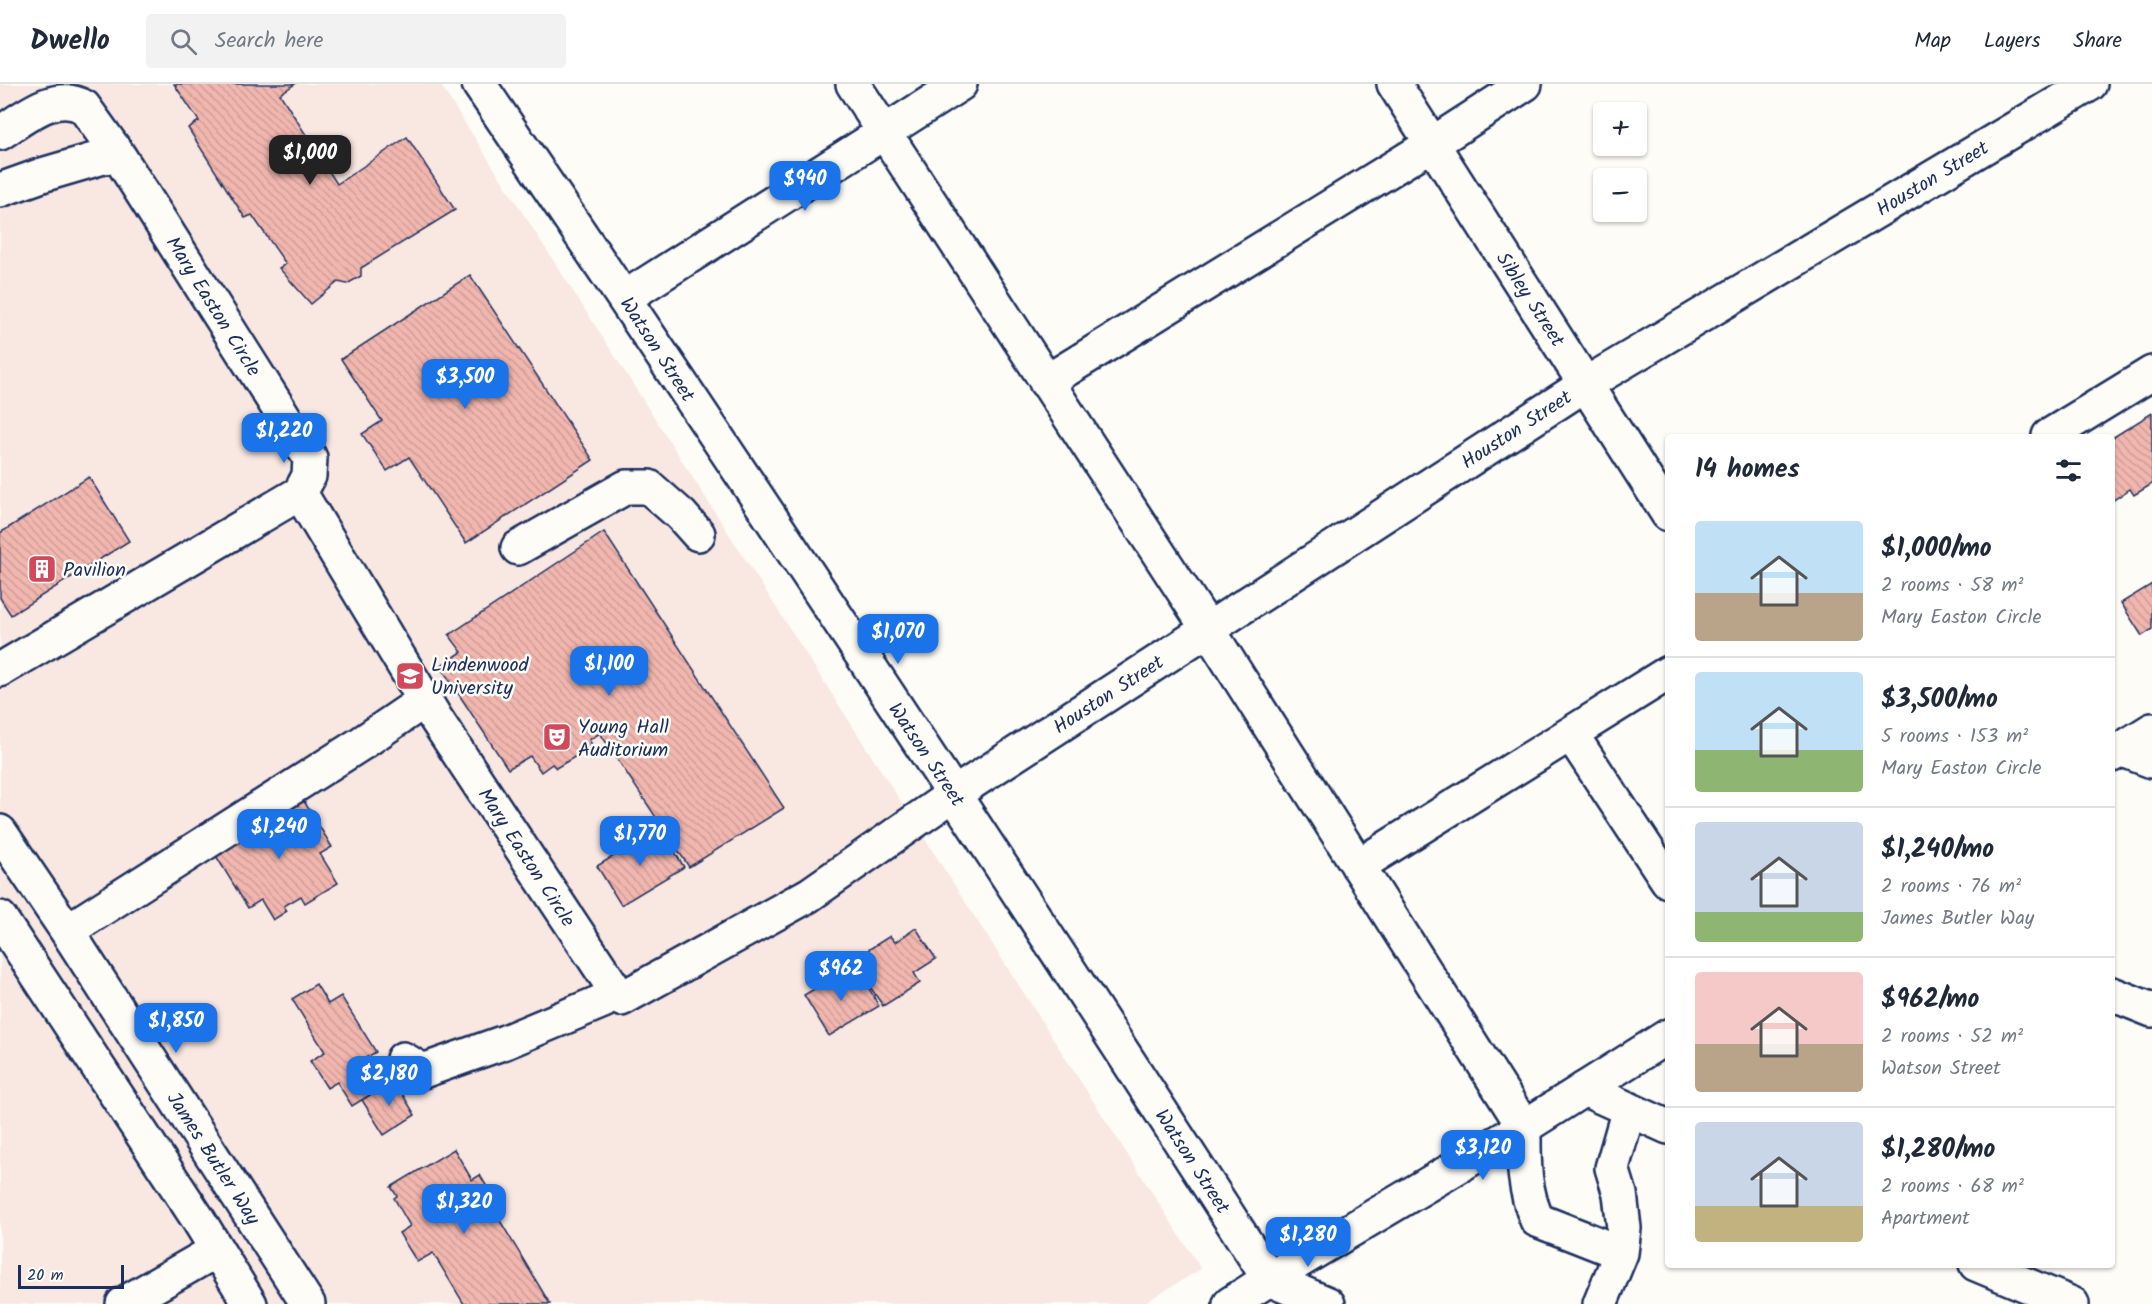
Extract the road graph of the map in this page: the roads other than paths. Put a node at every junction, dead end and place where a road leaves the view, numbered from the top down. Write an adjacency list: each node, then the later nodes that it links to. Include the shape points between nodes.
1 (478, 84): 12 (street, Watson Street)
2 (853, 84): 7 (street)
3 (960, 84): 7 (street)
4 (1394, 84): 9 (street, Sibley Street)
5 (1525, 84): 9 (street)
6 (2090, 84): 15 (street, Houston Street)
7 (883, 132): 12 (street); 14 (street)
8 (0, 133): 10 (street, Mary Easton Circle, via 40,108 54,103 77,103)
9 (1432, 144): 14 (street); 15 (street, Sibley Street)
10 (117, 153): 11 (street); 17 (street, Mary Easton Circle, via 310,458 309,476)
11 (0, 190)
12 (624, 298): 29 (street, Watson Street)
13 (2152, 373): 16 (street)
14 (1046, 382): 21 (street)
15 (1586, 384): 18 (street, Sibley Street); 21 (street, Houston Street)
16 (2052, 434)
17 (300, 493): 22 (street); 24 (street, Mary Easton Circle)
18 (1665, 509)
19 (698, 534): 20 (street, via 649,487 626,487)
20 (518, 548)
21 (1208, 629): 29 (street, Houston Street); 31 (street)
22 (0, 670)
23 (1665, 675): 26 (street)
24 (425, 700): 32 (street, Mary Easton Circle, via 621,999 810,895); 35 (street)
25 (2152, 729): 27 (street)
26 (1571, 734): 31 (street); 33 (street)
27 (2116, 752): 28 (street)
28 (2152, 761)
29 (954, 794): 32 (street, Houston Street); 48 (street, Watson Street)
30 (0, 832): 35 (street, James Butler Way)
31 (1358, 866): 44 (street)
32 (845, 870)
33 (1665, 876)
34 (0, 918): 45 (street)
35 (67, 931): 51 (street, James Butler Way)
36 (2115, 995): 38 (street)
37 (603, 1001): 40 (street, via 423,1071)
38 (2152, 1010)
39 (1665, 1038): 41 (street)
40 (402, 1059)
41 (1584, 1089): 42 (street); 44 (street)
42 (1629, 1109): 43 (street); 46 (street, via 1612,1168 1624,1228)
43 (1665, 1126)
44 (1524, 1127): 46 (street, via 1524,1176 1537,1220); 48 (street)
45 (217, 1250): 49 (street); 50 (street)
46 (1621, 1253): 54 (street)
47 (1986, 1268): 55 (street)
48 (1269, 1279): 52 (street); 53 (street)
49 (123, 1304)
50 (250, 1304)
51 (308, 1304)
52 (1230, 1304)
53 (1328, 1304)
54 (1600, 1304)
55 (2072, 1304)

